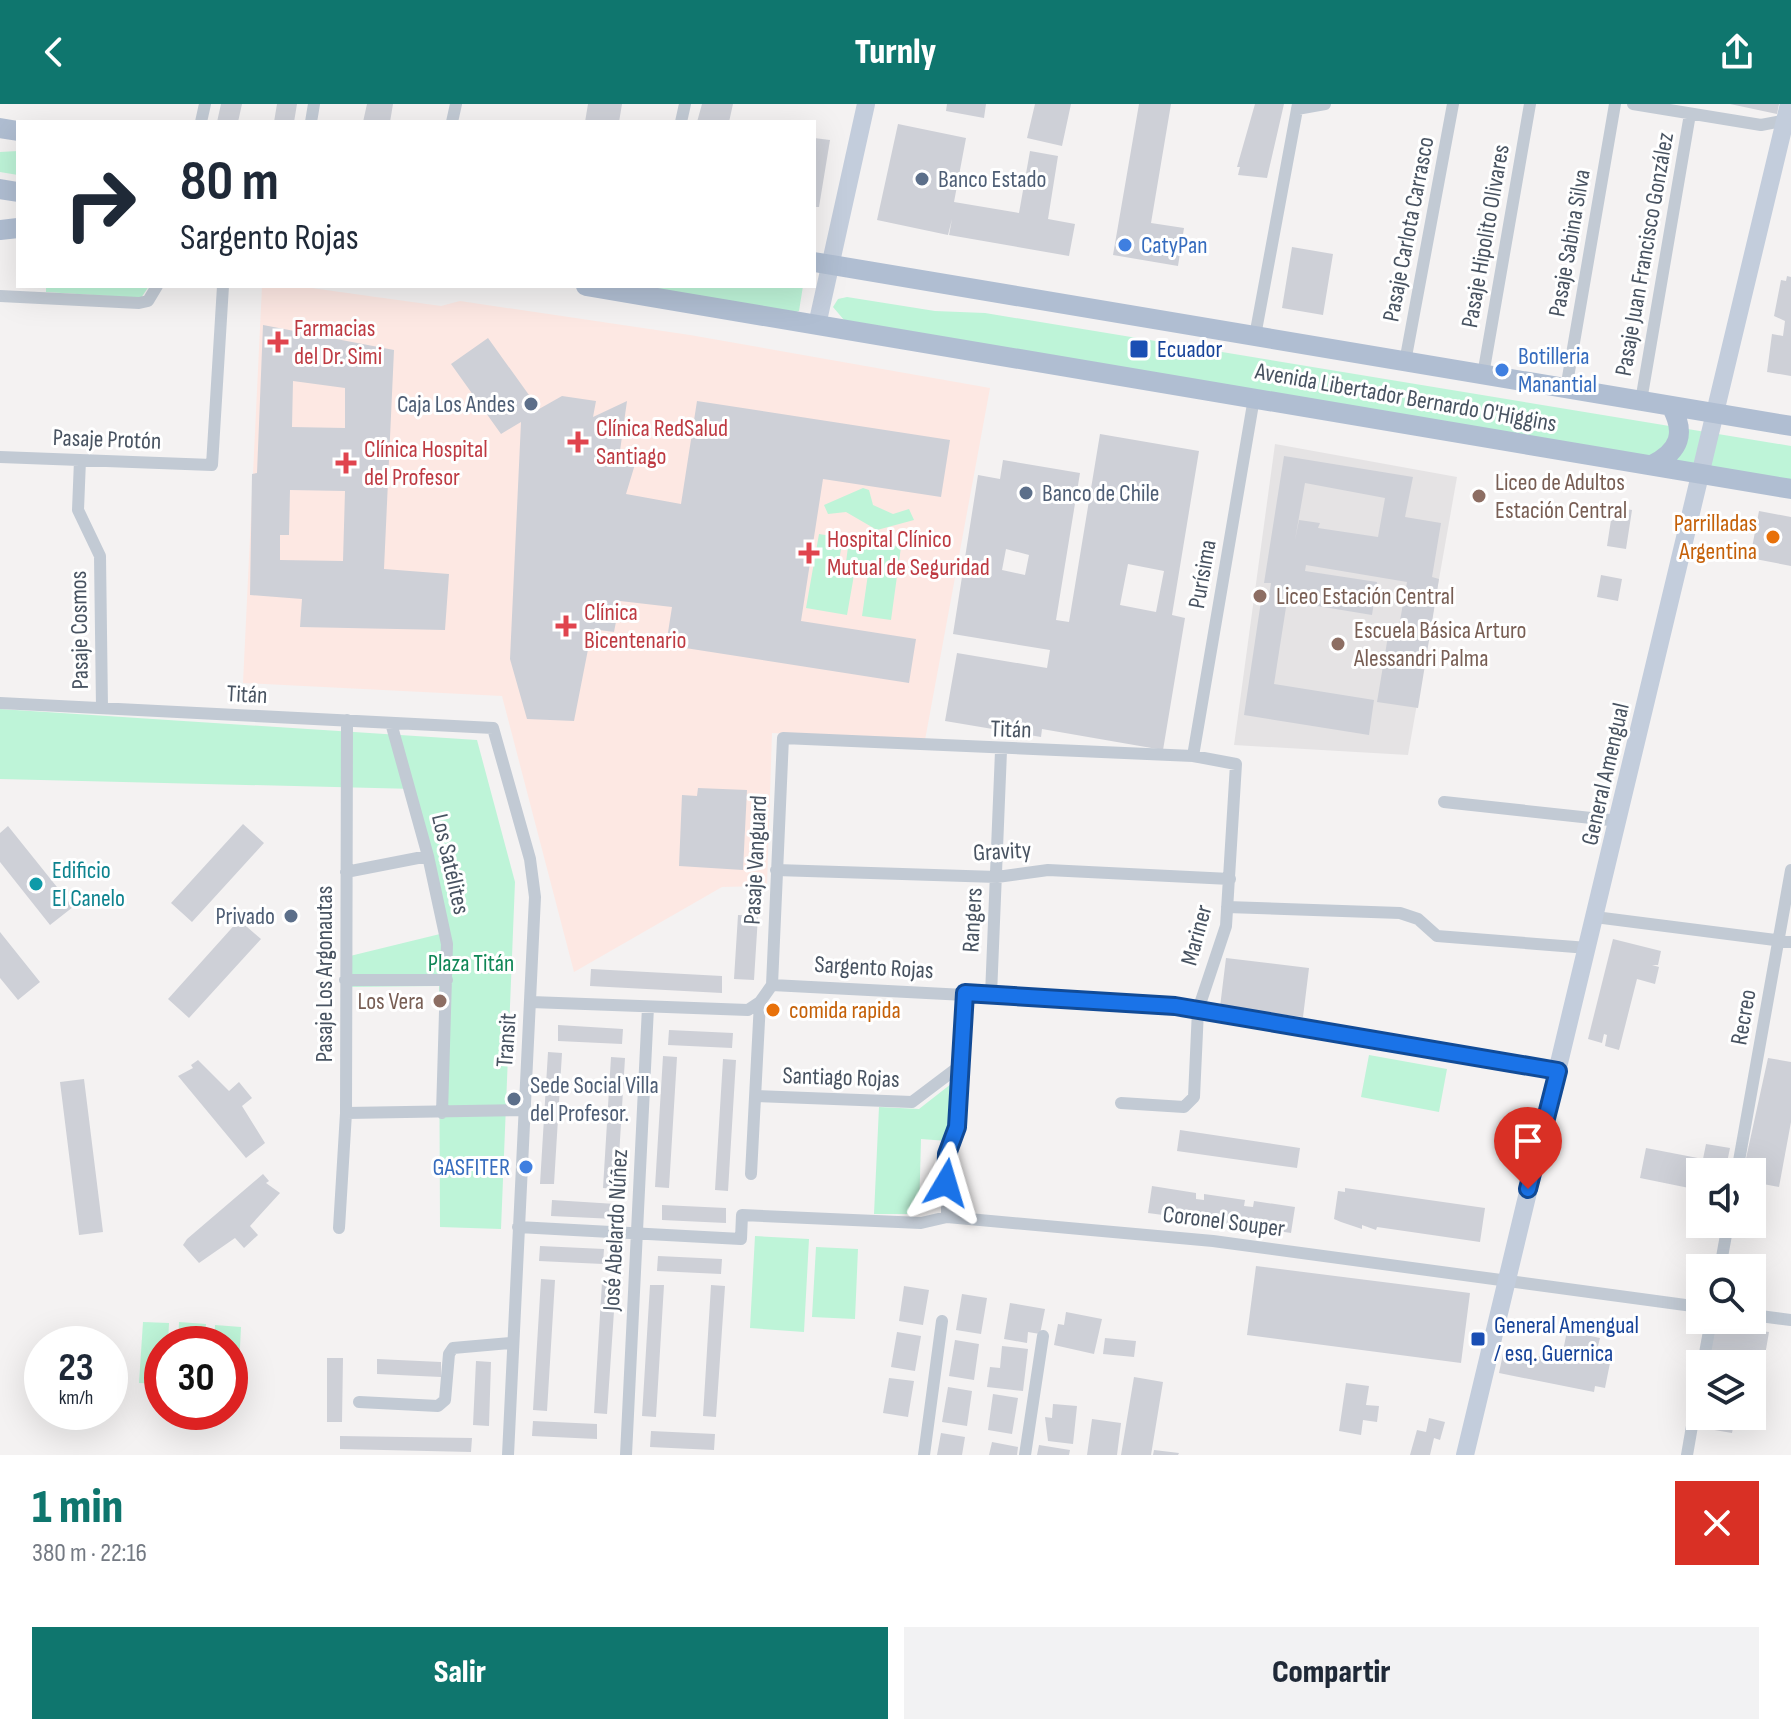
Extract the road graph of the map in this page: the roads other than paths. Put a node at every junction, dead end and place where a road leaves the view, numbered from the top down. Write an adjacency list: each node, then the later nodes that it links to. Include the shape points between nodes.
1 (866, 104): 10 (street)
2 (1325, 104): 7 (street)
3 (1453, 104): 17 (street, Pasaje Carlota Carrasco)
4 (1530, 104): 18 (street, Pasaje Hipolito Olivares)
5 (1615, 104): 19 (street, Pasaje Sabina Silva)
6 (1633, 104): 8 (street)
7 (1298, 107): 16 (street)
8 (1690, 114): 9 (street, via 1761,125); 21 (street, Pasaje Juan Francisco González)
9 (1788, 115): 23 (street, General Amengual)
10 (822, 264): 15 (street); 16 (main road, Avenida Libertador Bernardo O'Higgins)
11 (156, 288): 14 (street, via 148,301 139,303)
12 (223, 288): 26 (street, Pasaje Protón, via 212,465)
13 (598, 288): 15 (main road, Avenida Libertador Bernardo O'Higgins)
14 (0, 296)
15 (817, 325): 20 (main road, Avenida Libertador Bernardo O'Higgins)
16 (1255, 336): 17 (main road, Avenida Libertador Bernardo O'Higgins)
17 (1405, 362): 18 (main road, Avenida Libertador Bernardo O'Higgins)
18 (1483, 375): 19 (main road, Avenida Libertador Bernardo O'Higgins)
19 (1566, 389): 21 (main road, Avenida Libertador Bernardo O'Higgins)
20 (1254, 398): 27 (main road, Avenida Libertador Bernardo O'Higgins); 37 (street, Purísima)
21 (1641, 401): 22 (main road, Avenida Libertador Bernardo O'Higgins)
22 (1671, 406): 23 (main road, Avenida Libertador Bernardo O'Higgins); 27 (main road, via 1680,439 1670,455)
23 (1716, 414): 24 (main road, Avenida Libertador Bernardo O'Higgins); 28 (street, General Amengual)
24 (1791, 426)
25 (0, 457): 26 (street, Pasaje Protón)
26 (80, 460): 31 (street, Pasaje Cosmos, via 78,510 100,556)
27 (1652, 465): 28 (main road, Avenida Libertador Bernardo O'Higgins)
28 (1702, 474): 29 (main road, Avenida Libertador Bernardo O'Higgins); 40 (street, General Amengual)
29 (1791, 489)
30 (0, 703): 31 (street, Titán)
31 (102, 708): 32 (street, Titán)
32 (347, 720): 33 (street, Titán); 44 (street, Pasaje Los Argonautas)
33 (391, 723): 34 (street, Titán); 41 (street, Los Satélites)
34 (493, 728): 56 (street, Transit, via 533,872)
35 (783, 738): 36 (street, Titán); 42 (street, Pasaje Vanguard)
36 (1001, 751): 37 (street, Titán); 45 (street, Rangers)
37 (1193, 756): 38 (street, Titán)
38 (1236, 764): 46 (street, Mariner)
39 (1444, 802): 40 (street)
40 (1619, 821): 48 (street, General Amengual)
41 (428, 856): 44 (street); 52 (street, Los Satélites, via 447,944)
42 (776, 870): 45 (street, Gravity); 53 (street, Pasaje Vanguard)
43 (1791, 870): 49 (street, Recreo)
44 (346, 872): 51 (street, Pasaje Los Argonautas)
45 (997, 877): 46 (street, Gravity, via 1048,870); 55 (street, Rangers)
46 (1230, 879): 47 (street, Mariner)
47 (1227, 907): 50 (street, via 1400,913 1441,936); 59 (street, Mariner, via 1226,926)
48 (1595, 917): 49 (street); 50 (street, General Amengual)
49 (1785, 942): 67 (street, Recreo)
50 (1588, 948): 61 (street, General Amengual)
51 (345, 980): 52 (street); 65 (street, Pasaje Los Argonautas)
52 (447, 980): 66 (street, Los Satélites)
53 (772, 985): 54 (street, Sargento Rojas); 57 (street)
54 (965, 993): 55 (street, Sargento Rojas); 60 (street)
55 (991, 995): 59 (street, Sargento Rojas)
56 (531, 1002): 58 (street); 64 (street, Transit)
57 (760, 1002): 58 (street, via 748,1010); 62 (street)
58 (648, 1007): 72 (street, José Abelardo Núñez)
59 (1198, 1010): 61 (street, Sargento Rojas); 63 (street, Mariner, via 1194,1097 1189,1105)
60 (961, 1065): 62 (street, Santiago Rojas, via 912,1102); 69 (street, via 957,1127 947,1154)
61 (1558, 1071): 73 (street, General Amengual)
62 (756, 1096): 68 (street)
63 (1121, 1103)
64 (524, 1110): 66 (street); 70 (street, Transit)
65 (346, 1113): 66 (street); 71 (street, Pasaje Los Argonautas)
66 (442, 1113)
67 (1740, 1158)
68 (751, 1174)
69 (947, 1217): 72 (street, Coronel Souper, via 921,1223 742,1215 741,1239); 73 (street, Coronel Souper, via 1213,1241)
70 (518, 1227): 72 (street); 79 (street, Transit)
71 (339, 1228)
72 (637, 1234): 83 (street, José Abelardo Núñez)
73 (1505, 1282): 74 (street, Coronel Souper); 86 (street, General Amengual)
74 (1686, 1305)
75 (1766, 1317): 76 (street)
76 (1791, 1320)
77 (942, 1321): 84 (street)
78 (1043, 1336): 85 (street)
79 (511, 1343): 80 (street, via 453,1348 445,1400 438,1406); 82 (street, Transit)
80 (359, 1402)
81 (1691, 1430): 87 (street)
82 (508, 1455)
83 (626, 1455)
84 (924, 1455)
85 (1025, 1455)
86 (1465, 1455)
87 (1687, 1455)

